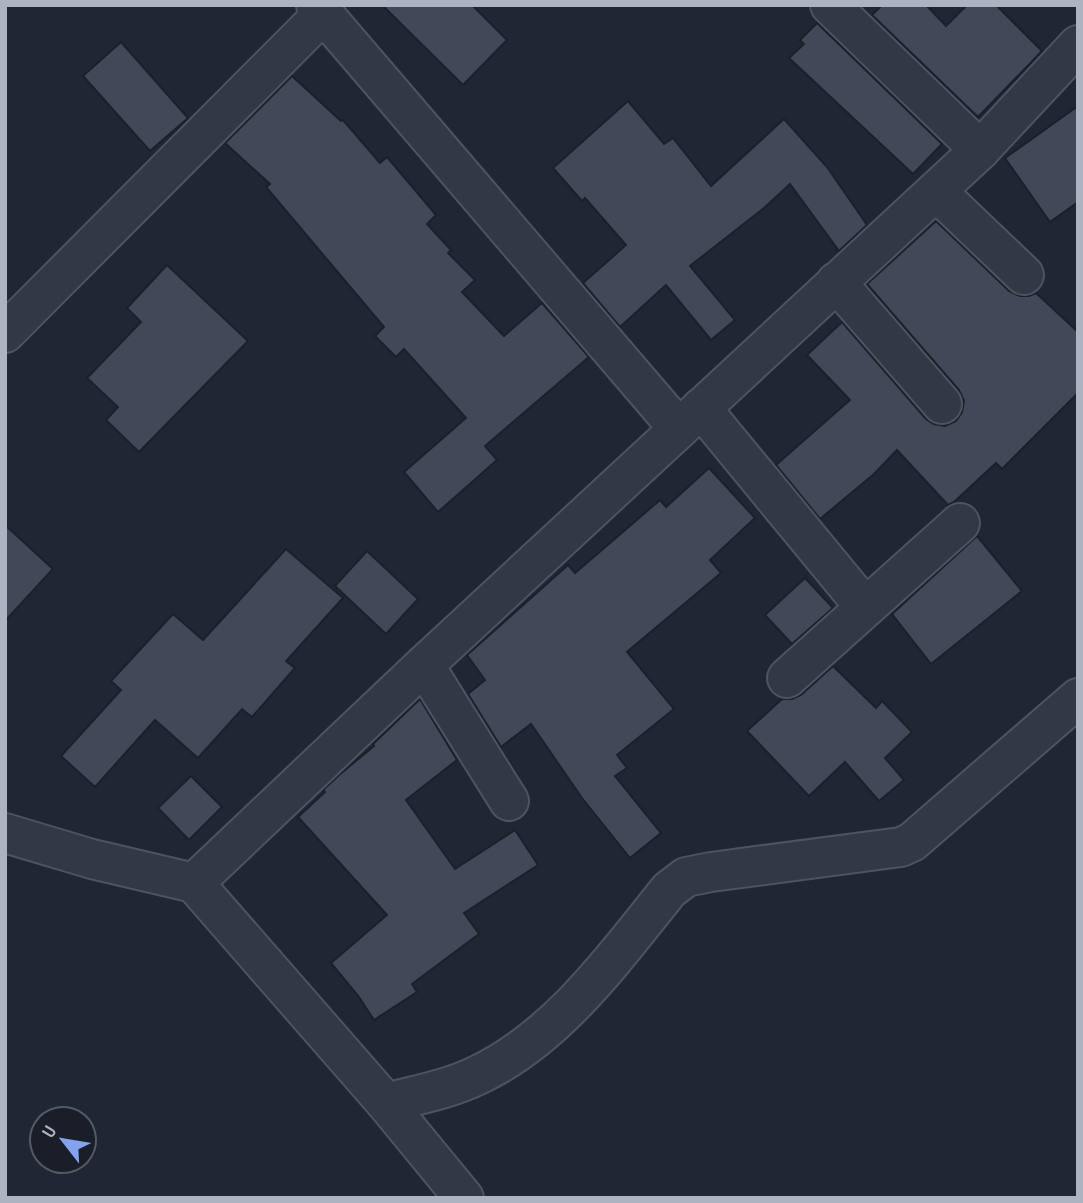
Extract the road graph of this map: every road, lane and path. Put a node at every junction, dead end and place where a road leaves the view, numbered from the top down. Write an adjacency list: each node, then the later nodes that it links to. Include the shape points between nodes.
1 (830, 5): 4 (street)
2 (320, 10): 8 (street); 10 (street)
3 (1078, 46): 4 (street)
4 (980, 150): 5 (street)
5 (936, 191): 6 (street); 7 (street)
6 (1024, 275)
7 (836, 282): 9 (street); 10 (street)
8 (5, 333)
9 (942, 404)
10 (690, 418): 12 (street); 13 (street)
11 (960, 523): 12 (street)
12 (864, 606): 14 (street)
13 (424, 665): 16 (street); 18 (street)
14 (787, 678)
15 (1078, 698): 19 (street, via 912,842 686,877 669,890 571,1006 523,1048 478,1076)
16 (509, 801)
17 (5, 833): 18 (street)
18 (194, 883): 19 (street)
19 (386, 1103): 20 (street)
20 (464, 1198)

